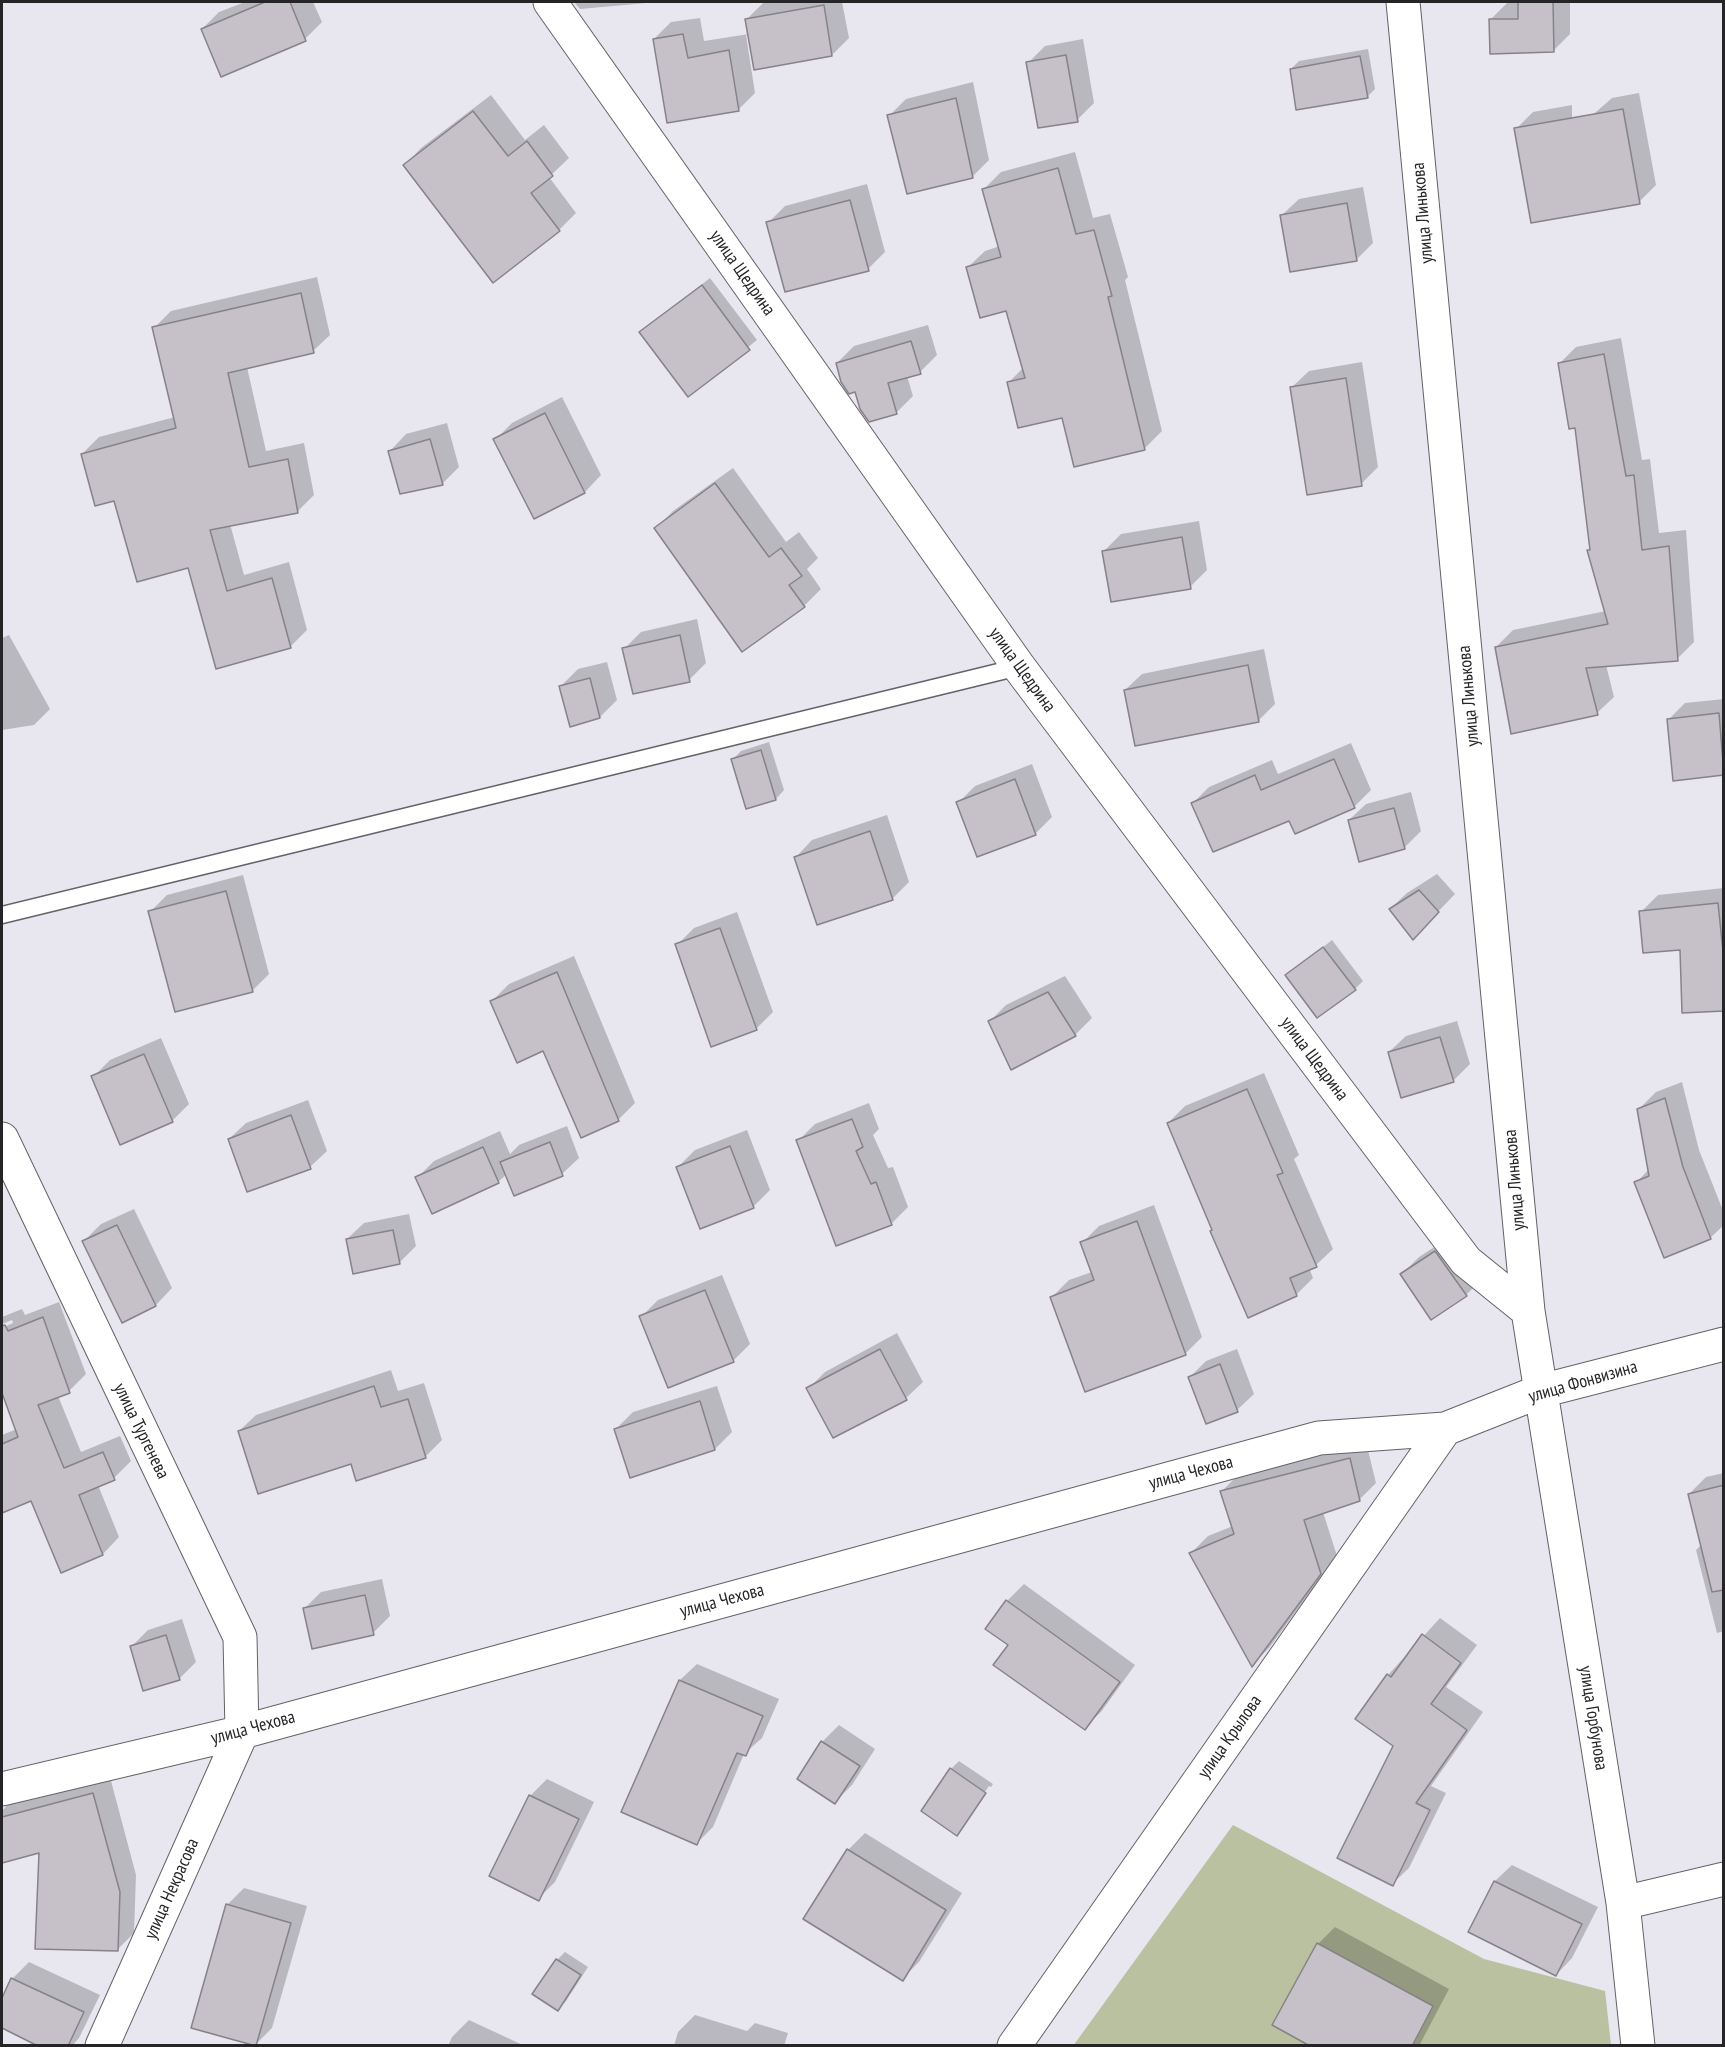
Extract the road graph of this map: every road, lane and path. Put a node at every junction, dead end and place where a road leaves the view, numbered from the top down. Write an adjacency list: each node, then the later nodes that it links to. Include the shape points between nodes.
1 (550, 2): 3 (street, улица Щедрина)
2 (1403, 2): 6 (street, улица Линькова)
3 (1019, 667): 4 (lane); 6 (street, улица Щедрина, via 1466,1261)
4 (2, 915)
5 (2, 1139): 10 (street, улица Тургенева, via 240,1637)
6 (1528, 1311): 8 (street, улица Линькова)
7 (1724, 1344): 8 (street, улица Фонвизина)
8 (1541, 1391): 9 (street, улица Фонвизина); 13 (street, улица Горбунова)
9 (1445, 1429): 10 (street, улица Чехова, via 1320,1438); 15 (street, улица Крылова)
10 (242, 1732): 11 (street, улица Чехова); 14 (street, улица Некрасова)
11 (2, 1789)
12 (1724, 1879): 13 (street)
13 (1623, 1903): 16 (street, улица Горбунова)
14 (102, 2046)
15 (1014, 2046)
16 (1638, 2046)

